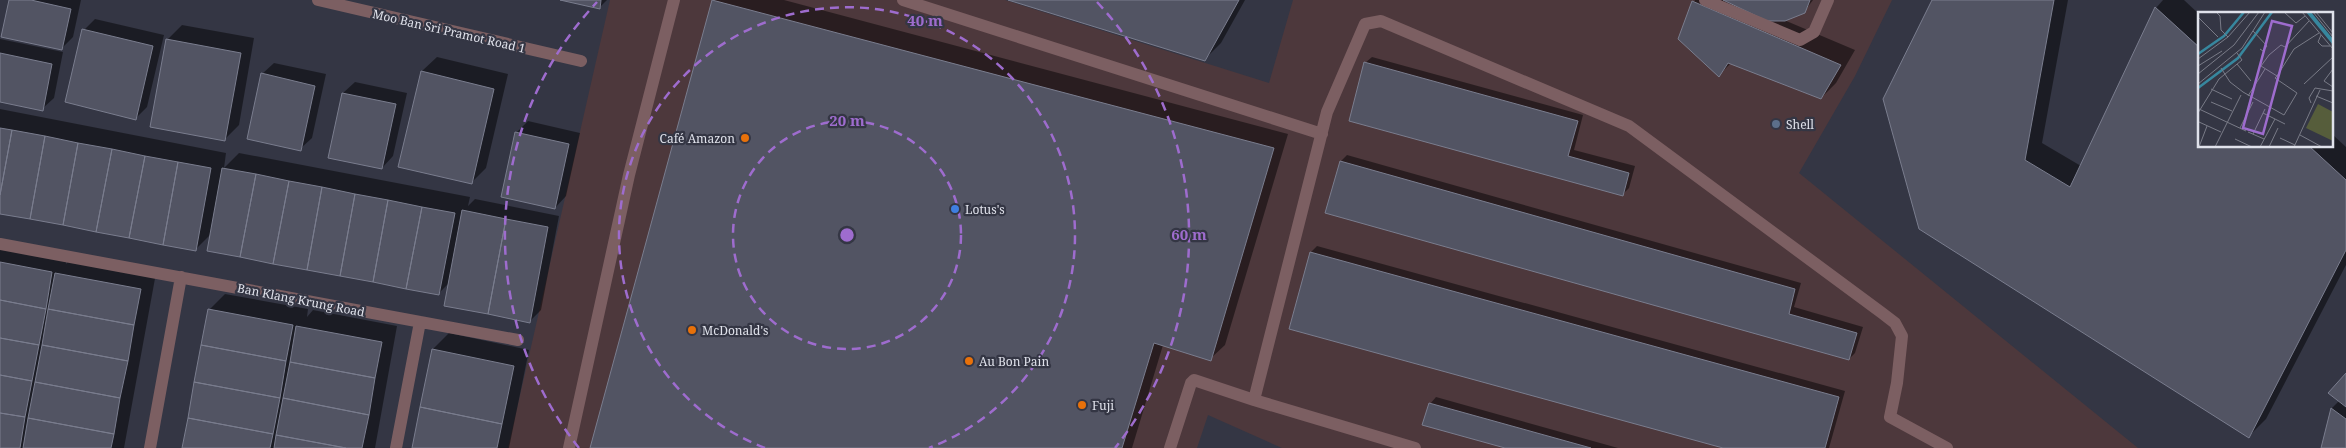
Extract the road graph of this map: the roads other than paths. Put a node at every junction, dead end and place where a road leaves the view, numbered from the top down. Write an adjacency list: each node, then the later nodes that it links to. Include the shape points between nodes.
1 (318, 0): 6 (street, Moo Ban Sri Pramot Road 1)
2 (674, 0): 15 (street, via 629,174)
3 (903, 0): 7 (street)
4 (1705, 0): 5 (street, via 1800,40 1814,32)
5 (1828, 0)
6 (581, 61)
7 (1322, 134): 12 (street); 18 (street, via 1327,112 1364,24 1373,21 1381,21 1629,126 1895,323 1902,336 1890,417)
8 (0, 244): 9 (street, Ban Klang Krung Road)
9 (181, 277): 10 (street, Ban Klang Krung Road); 13 (street)
10 (420, 322): 11 (street, Ban Klang Krung Road); 14 (street)
11 (518, 340)
12 (1254, 400): 16 (street, via 1194,380); 17 (street)
13 (150, 448)
14 (396, 448)
15 (570, 448)
16 (1170, 448)
17 (1415, 448)
18 (1947, 448)

